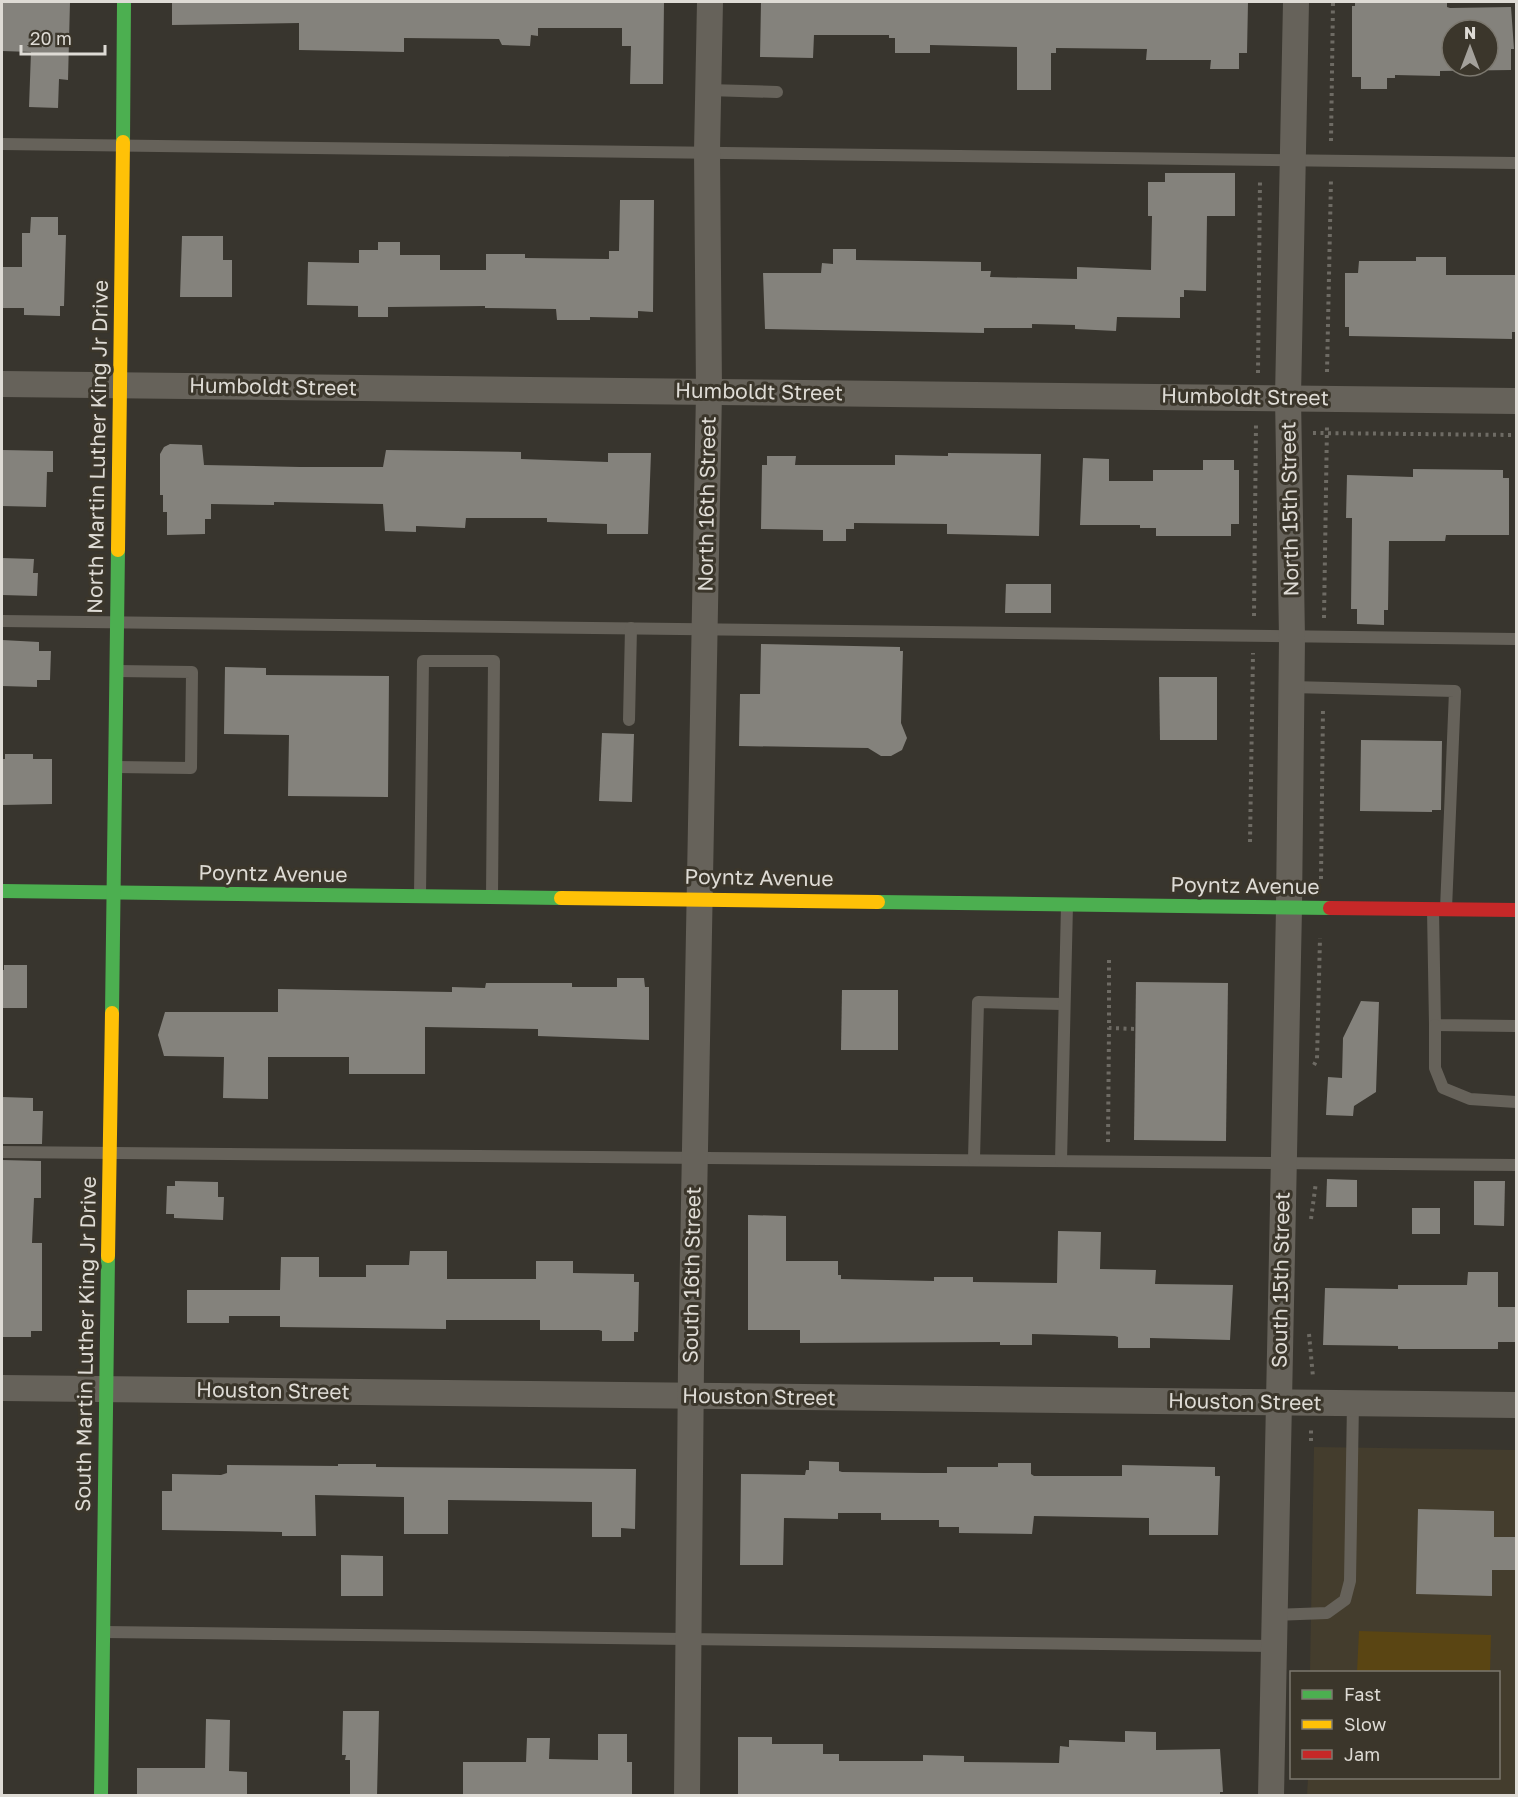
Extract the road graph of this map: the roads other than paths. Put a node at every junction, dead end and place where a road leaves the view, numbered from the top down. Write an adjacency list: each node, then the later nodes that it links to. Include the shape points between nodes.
1 (124, 2): 7 (street, North Martin Luther King Jr Drive)
2 (710, 2): 4 (street, North 16th Street)
3 (1296, 2): 9 (street, North 15th Street)
4 (708, 90): 5 (lane); 8 (street, North 16th Street)
5 (777, 92)
6 (2, 144): 7 (lane)
7 (123, 145): 8 (lane); 12 (street, North Martin Luther King Jr Drive)
8 (707, 151): 9 (lane); 13 (street, North 16th Street)
9 (1293, 161): 10 (lane); 14 (street, North 15th Street)
10 (1516, 163)
11 (2, 384): 12 (street, Humboldt Street)
12 (121, 385): 13 (street, Humboldt Street); 17 (street, North Martin Luther King Jr Drive)
13 (709, 391): 14 (street, Humboldt Street); 19 (street, North 16th Street)
14 (1288, 397): 15 (street, Humboldt Street); 20 (street, North 15th Street)
15 (1516, 400)
16 (2, 621): 17 (lane)
17 (116, 622): 18 (lane); 22 (street, North Martin Luther King Jr Drive)
18 (630, 628): 19 (lane); 24 (lane)
19 (704, 629): 20 (lane); 30 (street, North 16th Street)
20 (1292, 638): 21 (lane); 23 (street, North 15th Street)
21 (1516, 639)
22 (115, 671): 25 (street, North Martin Luther King Jr Drive); 25 (lane, via 192,672 191,768)
23 (1291, 687): 32 (street, North 15th Street); 33 (lane, via 1455,691)
24 (629, 720)
25 (115, 767): 27 (street, North Martin Luther King Jr Drive)
26 (2, 891): 27 (street, Poyntz Avenue)
27 (115, 893): 28 (street, Poyntz Avenue); 40 (street, South Martin Luther King Jr Drive)
28 (420, 896): 29 (street, Poyntz Avenue); 29 (lane, via 423,662 494,662)
29 (492, 897): 30 (street, Poyntz Avenue)
30 (699, 898): 31 (street, Poyntz Avenue); 41 (street, South 16th Street)
31 (1067, 904): 32 (street, Poyntz Avenue); 35 (lane)
32 (1288, 908): 33 (street, Poyntz Avenue); 44 (street, South 15th Street)
33 (1439, 909): 34 (street, Poyntz Avenue); 36 (lane)
34 (1516, 910)
35 (1063, 1004): 42 (lane, via 978,1002); 43 (lane)
36 (1435, 1025): 37 (lane); 38 (lane, via 1435,1068 1443,1088 1470,1099)
37 (1516, 1026)
38 (1516, 1102)
39 (2, 1152): 40 (lane)
40 (110, 1154): 41 (lane); 47 (street, South Martin Luther King Jr Drive)
41 (694, 1156): 42 (lane); 48 (street, South 16th Street)
42 (974, 1160): 43 (lane)
43 (1061, 1161): 44 (lane)
44 (1284, 1163): 45 (lane); 49 (street, South 15th Street)
45 (1516, 1165)
46 (2, 1388): 47 (street, Houston Street)
47 (105, 1389): 48 (street, Houston Street); 53 (street, South Martin Luther King Jr Drive)
48 (690, 1396): 49 (street, Houston Street); 54 (street, South 16th Street)
49 (1278, 1402): 50 (street, Houston Street); 52 (street, South 15th Street)
50 (1353, 1403): 51 (street, Houston Street); 52 (lane, via 1350,1581 1345,1600 1326,1613)
51 (1516, 1405)
52 (1273, 1615): 55 (street, South 15th Street)
53 (103, 1632): 54 (lane); 56 (street, South Martin Luther King Jr Drive)
54 (688, 1638): 55 (lane); 57 (street, South 16th Street)
55 (1272, 1646): 58 (street, South 15th Street)
56 (101, 1796)
57 (687, 1796)
58 (1272, 1796)

